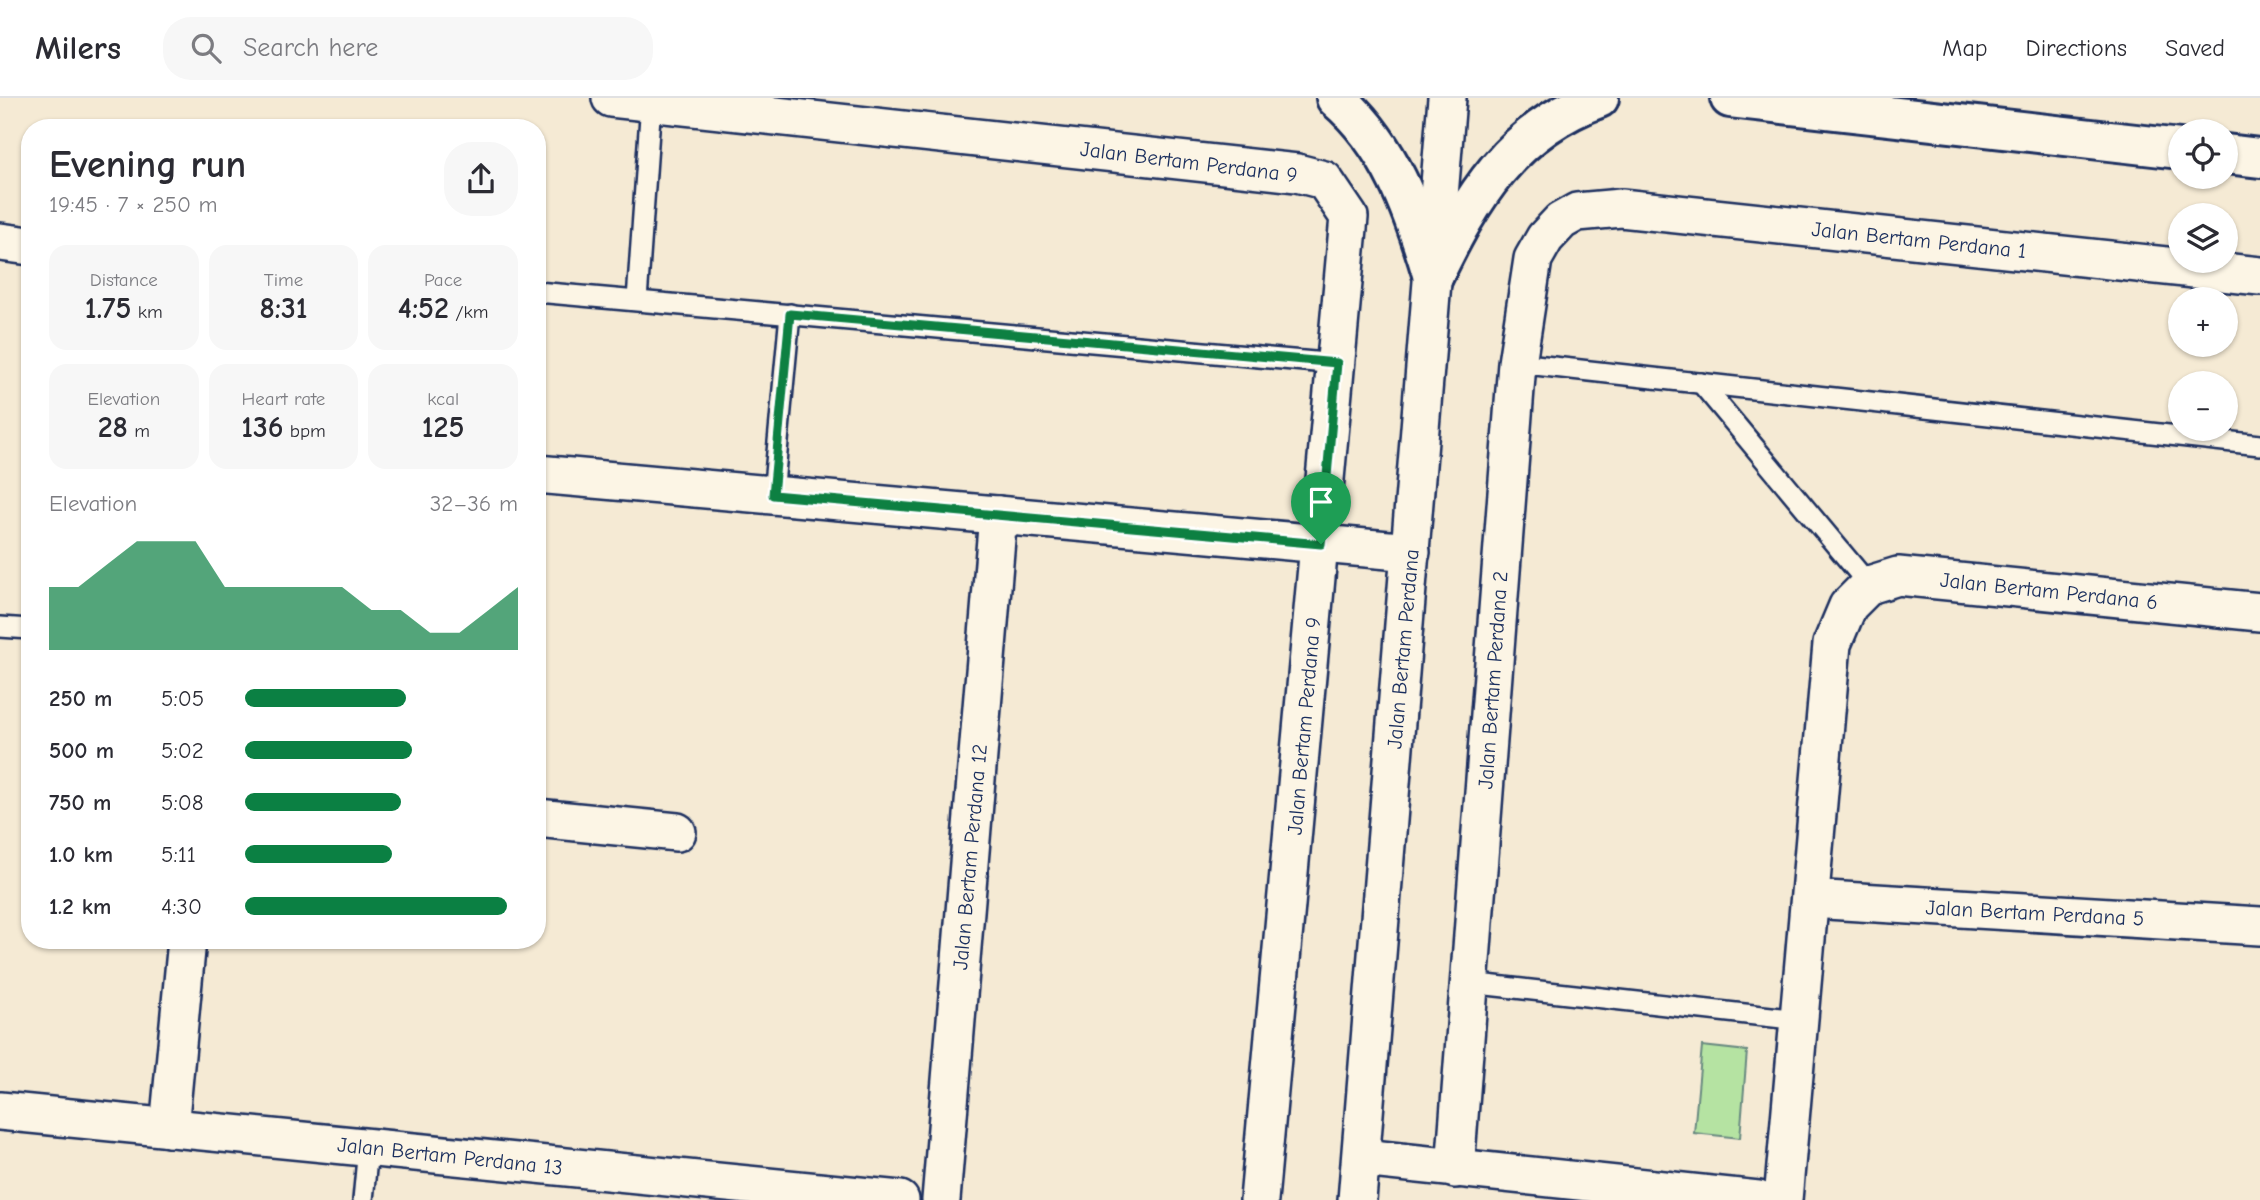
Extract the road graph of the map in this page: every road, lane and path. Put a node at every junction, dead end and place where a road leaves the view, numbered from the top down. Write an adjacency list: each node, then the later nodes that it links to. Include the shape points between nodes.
1 (611, 98): 6 (street, Jalan Bertam Perdana 9)
2 (1336, 98): 14 (main road, via 1384,153 1413,214)
3 (1447, 98): 14 (street, Jalan Bertam Perdana)
4 (1599, 98): 14 (main road, via 1562,115 1503,163 1478,192)
5 (1730, 98): 7 (main road)
6 (651, 102): 16 (lane); 18 (street, Jalan Bertam Perdana 9, via 1283,171 1324,180 1349,217)
7 (2168, 148)
8 (2238, 155): 9 (main road)
9 (2260, 158)
10 (1577, 212): 13 (street, Jalan Bertam Perdana 1, via 1621,208); 19 (street, Jalan Bertam Perdana 2, via 1545,238 1533,259)
11 (0, 242): 12 (street)
12 (21, 245)
13 (2260, 276)
14 (1433, 277): 26 (street, Jalan Bertam Perdana)
15 (546, 293): 16 (lane)
16 (637, 300): 17 (lane)
17 (790, 314): 18 (lane); 23 (lane)
18 (1337, 363): 25 (street, Jalan Bertam Perdana 9)
19 (1517, 363): 20 (lane); 36 (street, Jalan Bertam Perdana 2)
20 (1701, 383): 21 (lane); 27 (lane)
21 (2260, 445)
22 (546, 475): 23 (street)
23 (773, 495): 24 (street)
24 (998, 514): 25 (street); 45 (street, Jalan Bertam Perdana 12)
25 (1321, 544): 26 (street); 46 (street, Jalan Bertam Perdana 9)
26 (1411, 552): 41 (street, Jalan Bertam Perdana)
27 (1858, 595): 28 (street, Jalan Bertam Perdana 6, via 1898,576); 33 (street, via 1832,643)
28 (2260, 612)
29 (0, 627): 30 (lane)
30 (21, 628)
31 (546, 819): 32 (street)
32 (677, 832)
33 (1810, 899): 34 (street, Jalan Bertam Perdana 5); 37 (street)
34 (2260, 926)
35 (186, 949): 39 (street)
36 (1469, 983): 37 (lane); 42 (street, Jalan Bertam Perdana 2)
37 (1799, 1020): 49 (street)
38 (0, 1111): 39 (street, Jalan Bertam Perdana 13)
39 (169, 1128): 40 (street, Jalan Bertam Perdana 13)
40 (368, 1148): 43 (lane); 44 (street, Jalan Bertam Perdana 13)
41 (1362, 1158): 42 (street); 47 (street, Jalan Bertam Perdana)
42 (1455, 1169): 48 (street)
43 (363, 1200)
44 (900, 1200)
45 (941, 1200)
46 (1259, 1200)
47 (1357, 1200)
48 (1758, 1200)
49 (1783, 1200)

